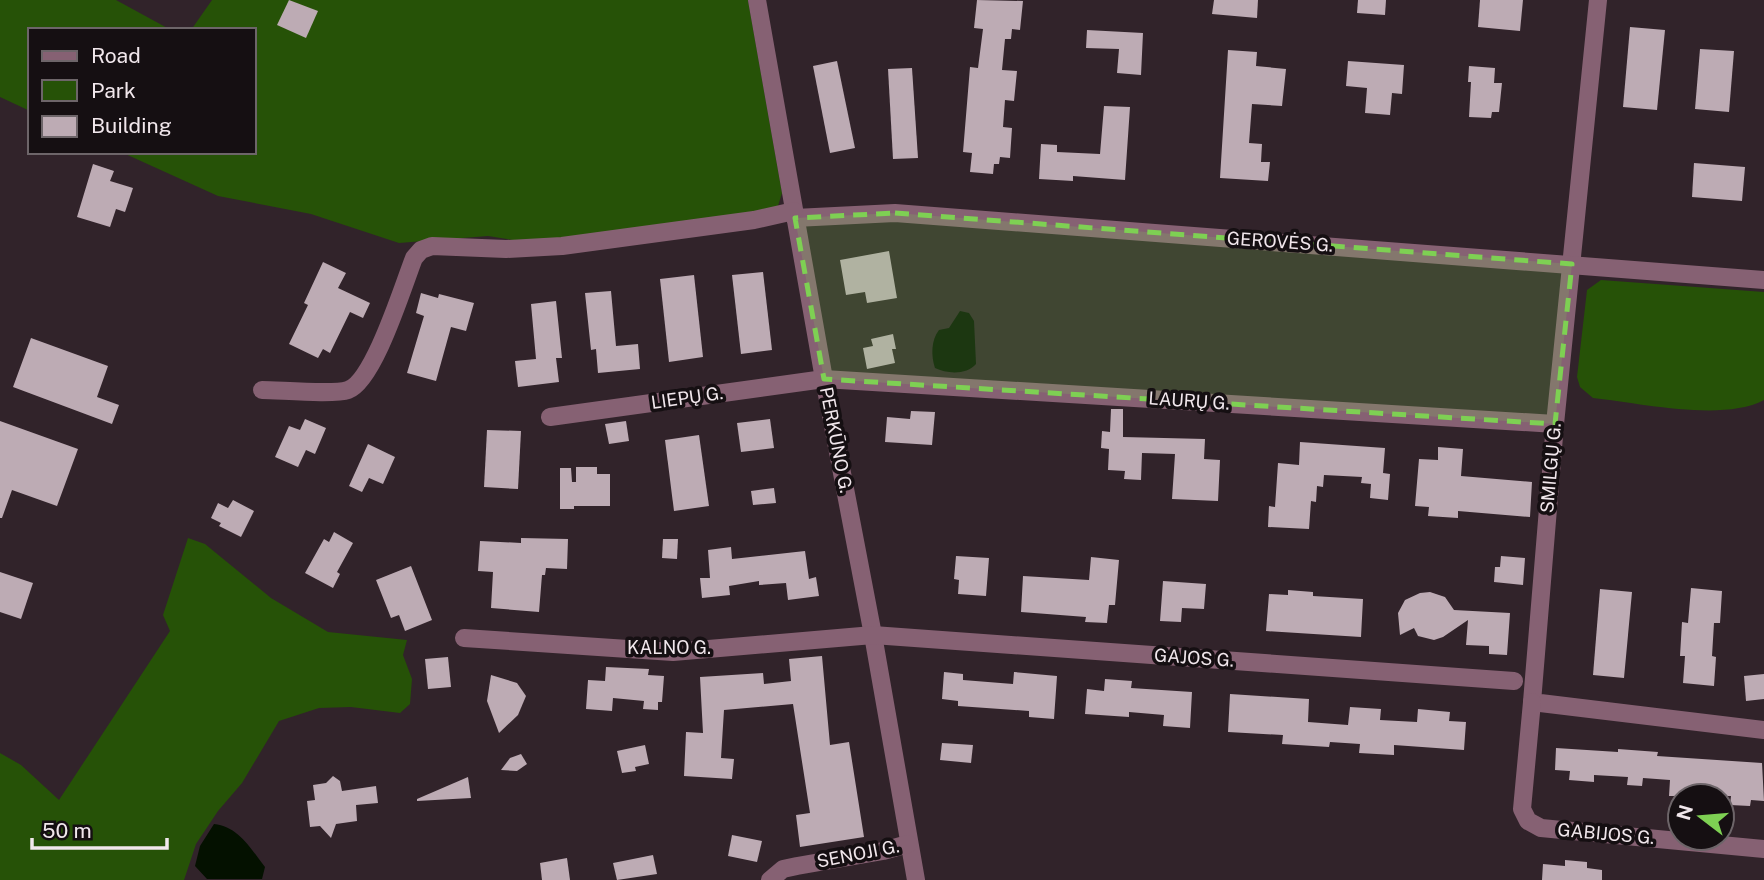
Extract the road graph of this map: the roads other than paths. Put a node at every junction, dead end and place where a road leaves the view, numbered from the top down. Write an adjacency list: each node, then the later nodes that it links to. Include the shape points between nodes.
1 (757, 0): 3 (street, PERKŪNO G.)
2 (1598, 0): 4 (street, SMILGŲ G.)
3 (795, 215): 4 (street, GEROVĖS G., via 895,213); 6 (street, PERKŪNO G.); 7 (street, GEROVĖS G., via 562,246 432,246 414,258 373,361 358,386 345,391)
4 (1572, 264): 5 (street, GEROVĖS G.); 9 (street, SMILGŲ G.)
5 (1764, 280)
6 (824, 379): 8 (street, LIEPŲ G.); 9 (street, LAURŲ G.); 10 (street, PERKŪNO G.)
7 (261, 390)
8 (550, 417)
9 (1555, 424): 13 (street, SMILGŲ G.)
10 (873, 635): 11 (street, KALNO G., via 673,652); 12 (street, GAJOS G.); 15 (street, PERKŪNO G.)
11 (464, 638)
12 (1514, 681)
13 (1532, 702): 14 (street); 16 (street, GABIJOS G., via 1522,808 1528,821 1542,828)
14 (1764, 730)
15 (908, 844): 17 (street, SENOJI G., via 783,869); 18 (street, PERKŪNO G.)
16 (1764, 849)
17 (770, 880)
18 (916, 880)

